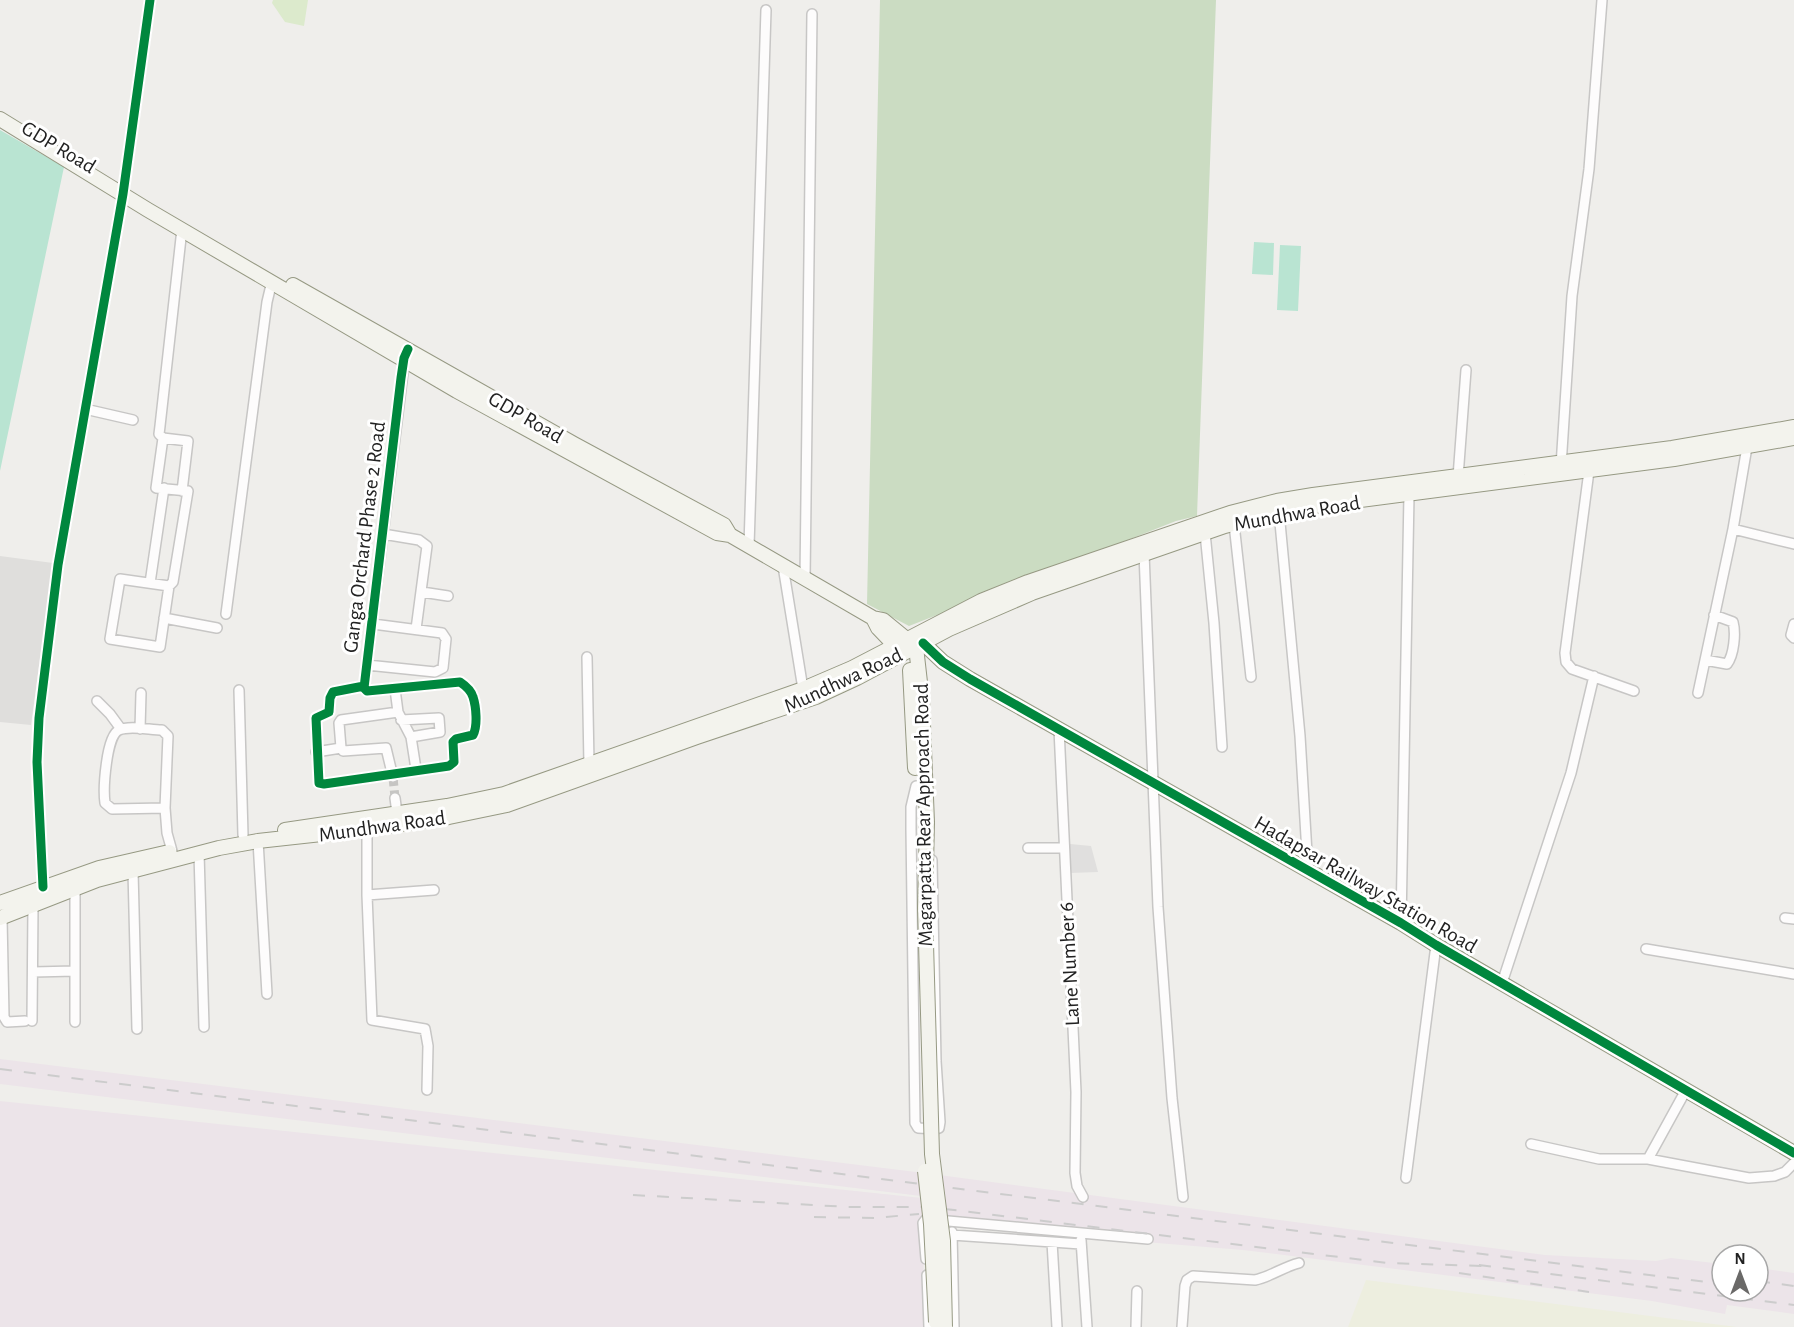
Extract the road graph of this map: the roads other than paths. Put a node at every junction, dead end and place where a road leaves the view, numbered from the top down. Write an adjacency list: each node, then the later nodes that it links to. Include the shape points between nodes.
1 (150, 0): 7 (street)
2 (1602, 0): 18 (street, via 1589,169 1572,296)
3 (766, 10): 30 (street)
4 (812, 14): 33 (street)
5 (0, 110): 7 (main road, GDP Road)
6 (0, 119): 7 (main road)
7 (122, 190): 8 (main road); 10 (main road, GDP Road); 12 (street)
8 (182, 229): 9 (main road); 15 (street, via 159,434)
9 (272, 281): 10 (main road, via 314,308); 38 (street)
10 (406, 353): 28 (street, Ganga Orchard Phase 2 Road); 30 (main road, GDP Road, via 724,525 730,535)
11 (1466, 370): 20 (street)
12 (86, 409): 13 (street); 90 (street, via 58,565 39,718 37,762)
13 (133, 420)
14 (1794, 426): 18 (main road, Mundhwa Road)
15 (163, 438): 21 (street, via 156,488); 22 (street, via 188,441)
16 (1794, 438): 17 (main road, Mundhwa Road)
17 (1747, 447): 19 (main road, Mundhwa Road); 26 (street)
18 (1561, 469): 19 (main road, Mundhwa Road); 20 (main road, Mundhwa Road); 23 (main road, Mundhwa Road)
19 (1589, 471): 51 (street, via 1564,653 1572,669)
20 (1458, 477): 25 (main road, Mundhwa Road, via 1277,501)
21 (164, 488): 22 (street); 34 (street)
22 (182, 491): 35 (street, via 188,491 173,582)
23 (1409, 495): 24 (main road, Mundhwa Road); 98 (street)
24 (1279, 512): 25 (main road, Mundhwa Road); 88 (street)
25 (1227, 522): 27 (main road, Mundhwa Road); 47 (main road, Mundhwa Road, via 1028,582 981,601); 52 (street)
26 (1733, 529): 29 (street); 39 (street)
27 (1205, 533): 31 (main road, Mundhwa Road); 67 (street)
28 (383, 534): 36 (street, Ganga Orchard Phase 2 Road, via 425,543 428,551); 42 (street, Ganga Orchard Phase 2 Road)
29 (1794, 544)
30 (749, 546): 32 (main road, GDP Road)
31 (1144, 554): 47 (main road, Mundhwa Road, via 1032,593); 74 (street)
32 (783, 566): 33 (main road, GDP Road); 54 (street)
33 (805, 579): 41 (main road, GDP Road)
34 (150, 583): 35 (street); 40 (street, via 120,579 110,639 160,647)
35 (169, 586): 40 (street)
36 (422, 592): 37 (street); 45 (street, Ganga Orchard Phase 2 Road)
37 (448, 596)
38 (226, 614)
39 (1714, 615): 49 (street); 49 (street, via 1733,622 1731,657 1723,665)
40 (164, 618): 44 (street)
41 (873, 618): 47 (main road, Magarpatta Rear Approach Road, via 878,628)
42 (373, 624): 45 (street, Ganga Orchard Phase 2 Road); 50 (street, Ganga Orchard Phase 2 Road)
43 (1794, 624): 46 (street)
44 (217, 628)
45 (416, 629): 50 (street, Ganga Orchard Phase 2 Road, via 445,635 443,668 439,671)
46 (1794, 638)
47 (909, 646): 54 (main road, Mundhwa Road); 62 (main road, Mundhwa Road, via 857,678 816,697); 65 (main road, Hadapsar Railway Station Road); 70 (main road, Magarpatta Rear Approach Road, via 922,700); 75 (main road, Magarpatta Rear Approach Road)
48 (587, 657): 71 (street)
49 (1705, 660): 59 (street)
50 (367, 665): 53 (street, Ganga Orchard Phase 2 Road)
51 (1594, 676): 57 (street); 104 (street, via 1571,772)
52 (1251, 677)
53 (364, 686): 55 (street, via 367,691); 69 (street, via 333,692 329,712 316,718)
54 (803, 688): 62 (main road, Mundhwa Road)
55 (395, 689): 61 (street); 72 (street, via 455,682 467,686 473,696 476,730 473,735 453,742 454,762 449,766)
56 (239, 690): 82 (street)
57 (1634, 691)
58 (141, 693): 64 (street)
59 (1698, 693)
60 (97, 701): 63 (street)
61 (400, 716): 66 (street); 66 (street, via 439,718 440,732); 68 (street, via 341,720)
62 (737, 719): 71 (main road, Mundhwa Road); 77 (main road, Mundhwa Road, via 697,737)
63 (121, 729): 64 (street); 78 (street, via 109,744 105,803 112,809)
64 (140, 729): 78 (street, via 162,730 168,736)
65 (1059, 729): 74 (main road, Hadapsar Railway Station Road); 85 (street, Lane Number 6)
66 (411, 737): 72 (street)
67 (1222, 747)
68 (341, 748): 69 (street); 73 (street, via 346,752 386,748)
69 (316, 752): 73 (street, via 319,783)
70 (924, 763): 75 (street, via 931,787 939,1128 918,1128 915,1123 911,807); 80 (main road, Magarpatta Rear Approach Road)
71 (589, 764): 77 (main road, Mundhwa Road)
72 (416, 769): 73 (street)
73 (393, 775)
74 (1153, 781): 88 (main road, Hadapsar Railway Station Road); 117 (street, via 1158,907)
75 (916, 786): 80 (main road, Magarpatta Rear Approach Road)
76 (395, 798): 79 (street)
77 (506, 800): 79 (main road, Mundhwa Road); 81 (main road, Mundhwa Road, via 449,818)
78 (165, 808): 86 (street)
79 (397, 813): 81 (main road, Mundhwa Road)
80 (922, 823): 127 (main road, Magarpatta Rear Approach Road, bridge, via 917,910 921,1090); 128 (main road, Magarpatta Rear Approach Road, bridge, via 932,1154 943,1241)
81 (367, 824): 82 (main road, Mundhwa Road); 83 (main road, Mundhwa Road); 94 (street)
82 (243, 835): 86 (main road, Mundhwa Road)
83 (258, 841): 87 (main road, Mundhwa Road); 105 (street)
84 (1029, 848): 85 (street)
85 (1064, 848): 116 (street, Lane Number 6, via 1076,1092 1075,1173)
86 (172, 851): 90 (main road, Mundhwa Road, via 99,868)
87 (199, 853): 89 (main road, Mundhwa Road); 107 (street)
88 (1308, 870): 98 (main road, Hadapsar Railway Station Road)
89 (133, 871): 91 (main road, Mundhwa Road); 108 (street)
90 (43, 887): 93 (main road, Mundhwa Road)
91 (75, 889): 96 (main road, Mundhwa Road); 101 (street)
92 (434, 890): 94 (street)
93 (28, 893): 95 (main road, Mundhwa Road); 97 (main road)
94 (367, 895): 109 (street, via 372,1020 425,1029)
95 (0, 903)
96 (38, 905): 97 (main road, Mundhwa Road); 102 (street)
97 (0, 915): 102 (street, via 7,1022 28,1021)
98 (1401, 923): 99 (main road, Hadapsar Railway Station Road)
99 (1436, 945): 104 (main road, Hadapsar Railway Station Road); 115 (street)
100 (1646, 949): 103 (street)
101 (75, 971): 102 (street); 106 (street)
102 (33, 972)
103 (1794, 974)
104 (1502, 983): 110 (main road, Hadapsar Railway Station Road)
105 (267, 994)
106 (75, 1022)
107 (204, 1028)
108 (137, 1029)
109 (427, 1090)
110 (1686, 1090): 112 (main road, Hadapsar Railway Station Road); 113 (street)
111 (1531, 1144): 113 (street, via 1599,1159)
112 (1794, 1153)
113 (1648, 1159): 114 (street, via 1749,1178 1774,1176)
114 (1794, 1163)
115 (1406, 1178)
116 (1083, 1197)
117 (1183, 1197)
118 (951, 1220): 119 (street); 120 (street); 126 (street, via 924,1220)
119 (1080, 1232): 121 (street); 123 (street)
120 (952, 1235): 122 (street); 129 (street)
121 (1148, 1239)
122 (1052, 1242): 123 (street); 130 (street)
123 (1081, 1244): 131 (street)
124 (1299, 1263): 133 (street, via 1255,1280 1193,1276 1185,1286)
125 (1137, 1291): 132 (street)
126 (929, 1327)
127 (936, 1327)
128 (945, 1327)
129 (954, 1327)
130 (1057, 1327)
131 (1087, 1327)
132 (1136, 1327)
133 (1182, 1327)

